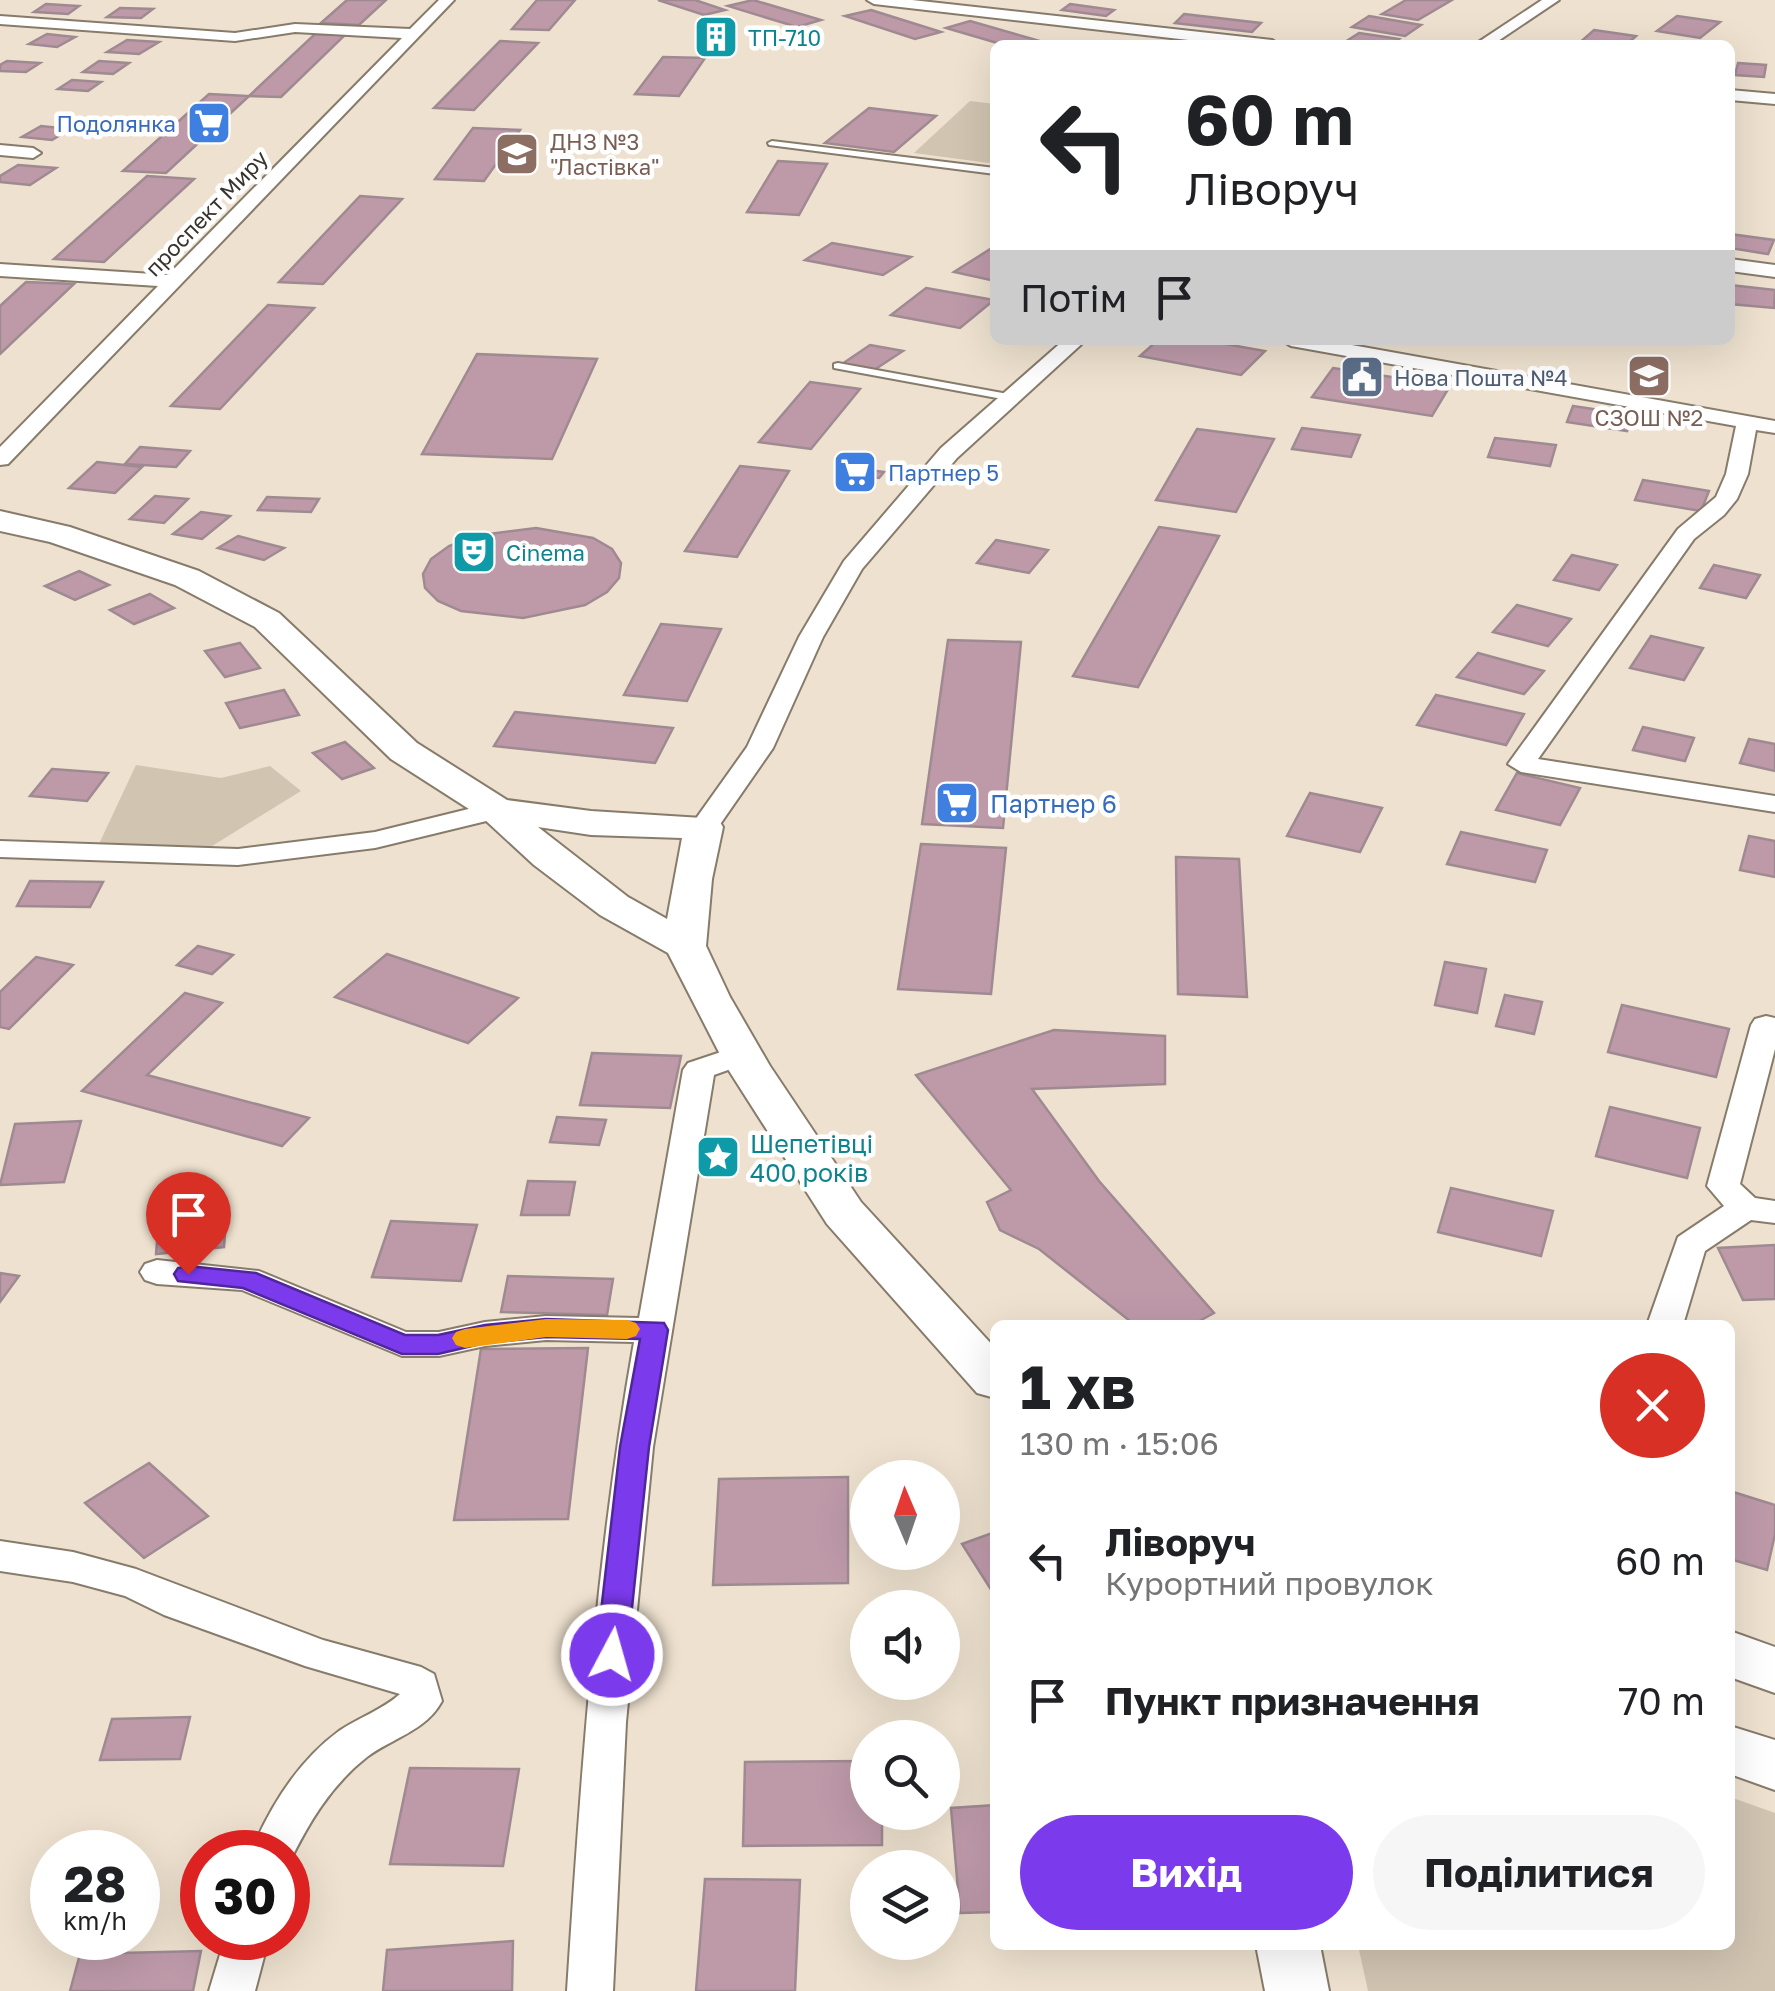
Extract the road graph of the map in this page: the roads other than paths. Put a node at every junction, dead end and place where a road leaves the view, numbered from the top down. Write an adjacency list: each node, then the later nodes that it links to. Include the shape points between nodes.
1 (446, 0): 6 (street, проспект Миру)
2 (874, 0): 3 (street)
3 (884, 0): 7 (street)
4 (1552, 0): 8 (street)
5 (0, 20): 6 (street, via 236,36 294,28)
6 (413, 34): 18 (street, проспект Миру)
7 (1229, 40)
8 (1490, 40)
9 (1735, 95): 10 (street)
10 (1775, 99)
11 (772, 144): 14 (lane)
12 (0, 150): 13 (street)
13 (33, 153)
14 (990, 170)
15 (1735, 266): 17 (street)
16 (0, 270): 18 (street)
17 (1775, 272)
18 (171, 281): 25 (street, проспект Миру)
19 (1070, 345): 22 (street)
20 (1320, 345): 23 (street)
21 (838, 366): 22 (lane)
22 (1008, 397): 29 (street, via 904,500 852,566 760,748)
23 (1747, 422): 24 (street); 27 (street, via 1734,488 1714,516 1686,534 1521,764)
24 (1775, 427)
25 (0, 460)
26 (0, 521): 28 (main road, via 187,578 267,620 404,752)
27 (1775, 804)
28 (497, 810): 29 (main road); 30 (street, via 376,840 238,857); 31 (main road, via 614,906)
29 (704, 826): 31 (main road)
30 (0, 850)
31 (685, 946): 33 (main road)
32 (1766, 1025): 34 (street, via 1723,1186)
33 (742, 1054): 37 (street, via 699,1070); 38 (main road, via 844,1213)
34 (1760, 1210): 36 (street, via 1690,1245)
35 (158, 1272): 37 (street, via 247,1279 402,1344 546,1328)
36 (1667, 1320)
37 (655, 1330): 48 (street, via 634,1447 605,1722)
38 (990, 1374)
39 (0, 1556): 44 (street, via 136,1584 319,1656 420,1686 421,1700 409,1712 350,1746 297,1799)
40 (1735, 1656): 41 (main road)
41 (1775, 1670)
42 (1735, 1752): 43 (main road)
43 (1775, 1766)
44 (282, 1830)
45 (1289, 1950): 49 (main road)
46 (240, 1960): 47 (street)
47 (232, 1991)
48 (590, 1991)
49 (1297, 1991)

